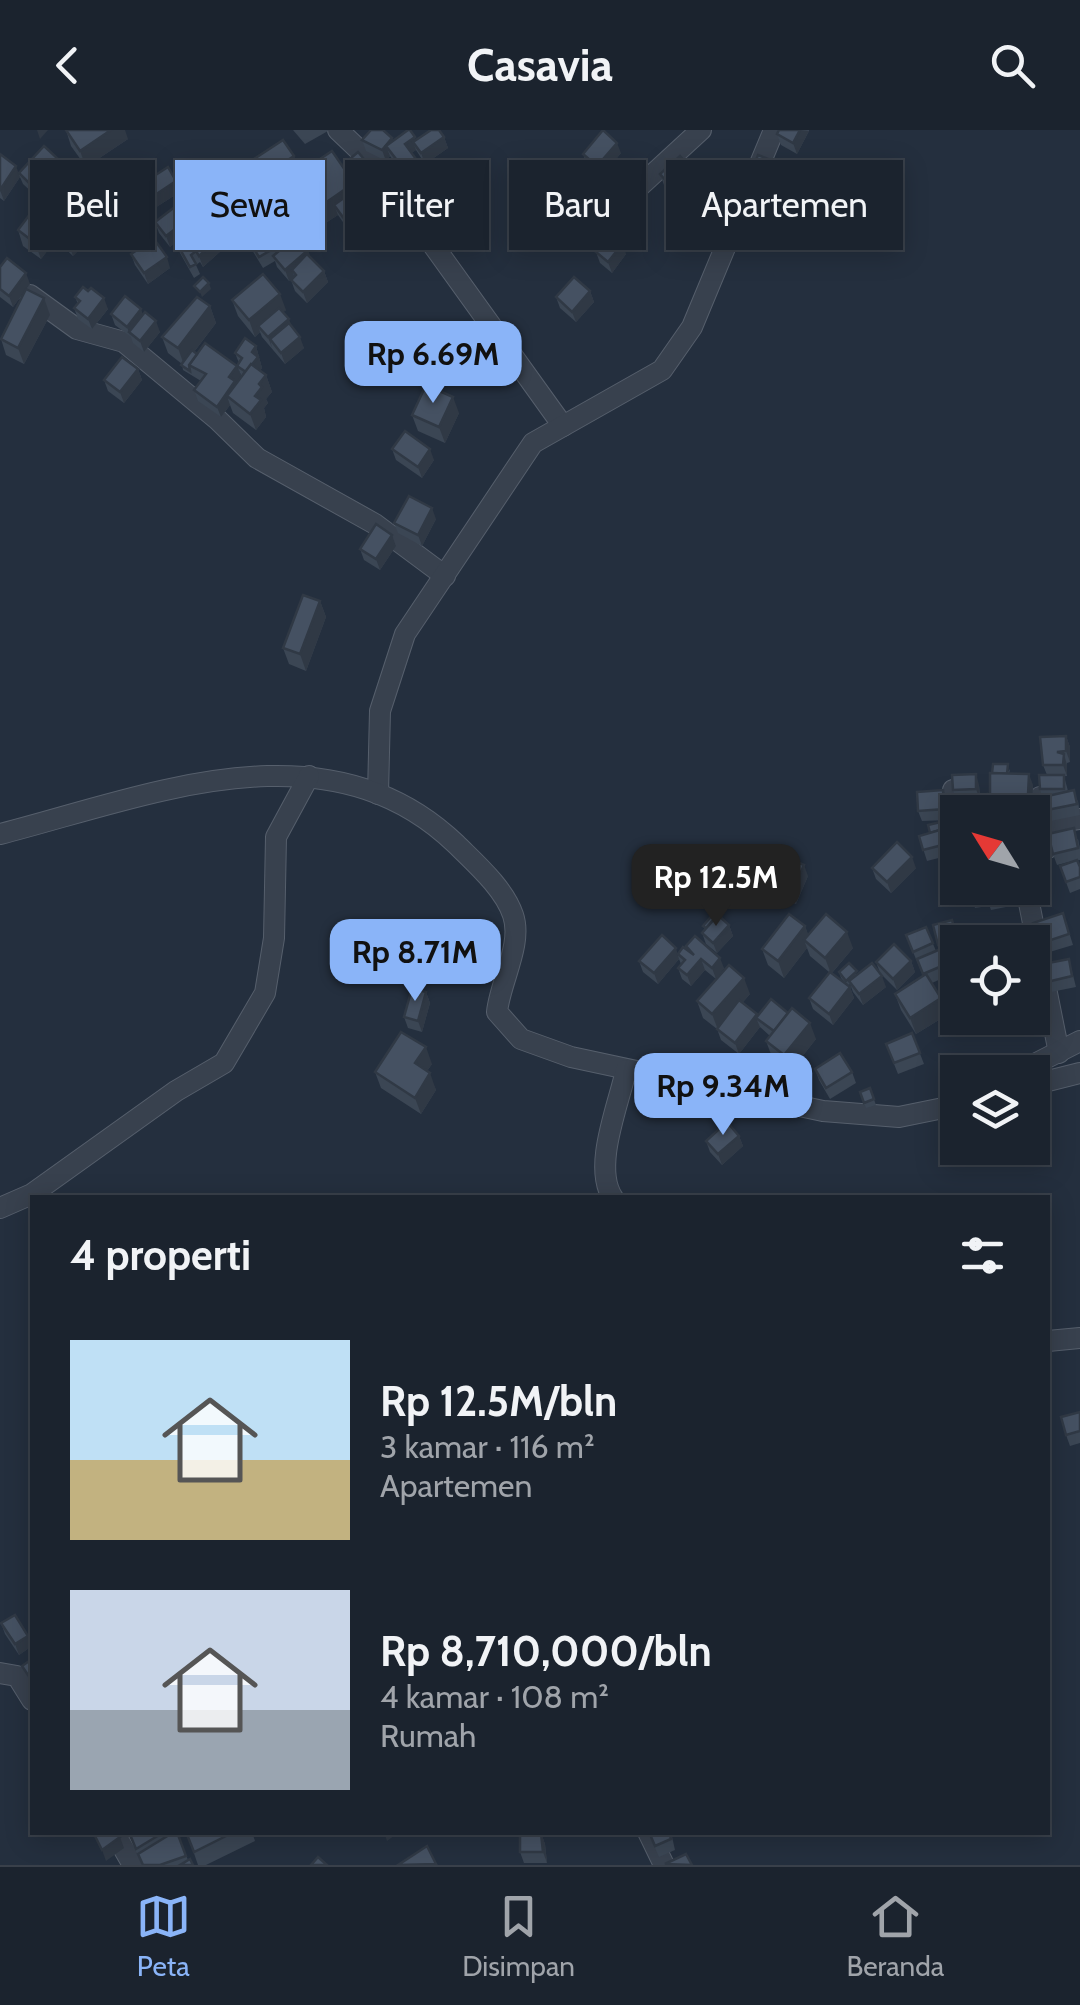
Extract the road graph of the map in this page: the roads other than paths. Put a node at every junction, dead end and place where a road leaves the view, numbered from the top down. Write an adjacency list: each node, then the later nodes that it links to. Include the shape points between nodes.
1 (338, 130): 6 (street, via 377,167)
2 (700, 130): 4 (street)
3 (774, 130): 6 (street, via 692,327 662,370)
4 (646, 180)
5 (30, 295): 7 (street, via 77,328 124,342 257,458 374,524)
6 (562, 426): 7 (street, via 533,443)
7 (445, 576): 10 (street, via 405,634 384,690)
8 (309, 776): 10 (street); 14 (street, via 231,776); 24 (street, via 276,837 274,938 265,993 224,1063 32,1194)
9 (953, 790): 11 (street)
10 (378, 794): 19 (street, via 440,829 482,869 513,914 514,942 497,1012 521,1040)
11 (954, 795)
12 (1080, 819): 13 (street)
13 (1050, 823)
14 (0, 834)
15 (1029, 905): 17 (street)
16 (1080, 1040): 17 (street)
17 (1059, 1052): 18 (street)
18 (1050, 1056)
19 (626, 1070): 22 (street, via 823,1111 899,1117); 23 (street, via 606,1160)
20 (1080, 1074): 21 (street)
21 (1050, 1081)
22 (940, 1108)
23 (611, 1195)
24 (0, 1208)
25 (1080, 1338): 26 (street)
26 (1050, 1341)
27 (0, 1674): 28 (street, via 17,1676)
28 (30, 1697)
29 (116, 1835): 31 (street)
30 (649, 1835): 32 (street)
31 (133, 1865)
32 (664, 1865)

